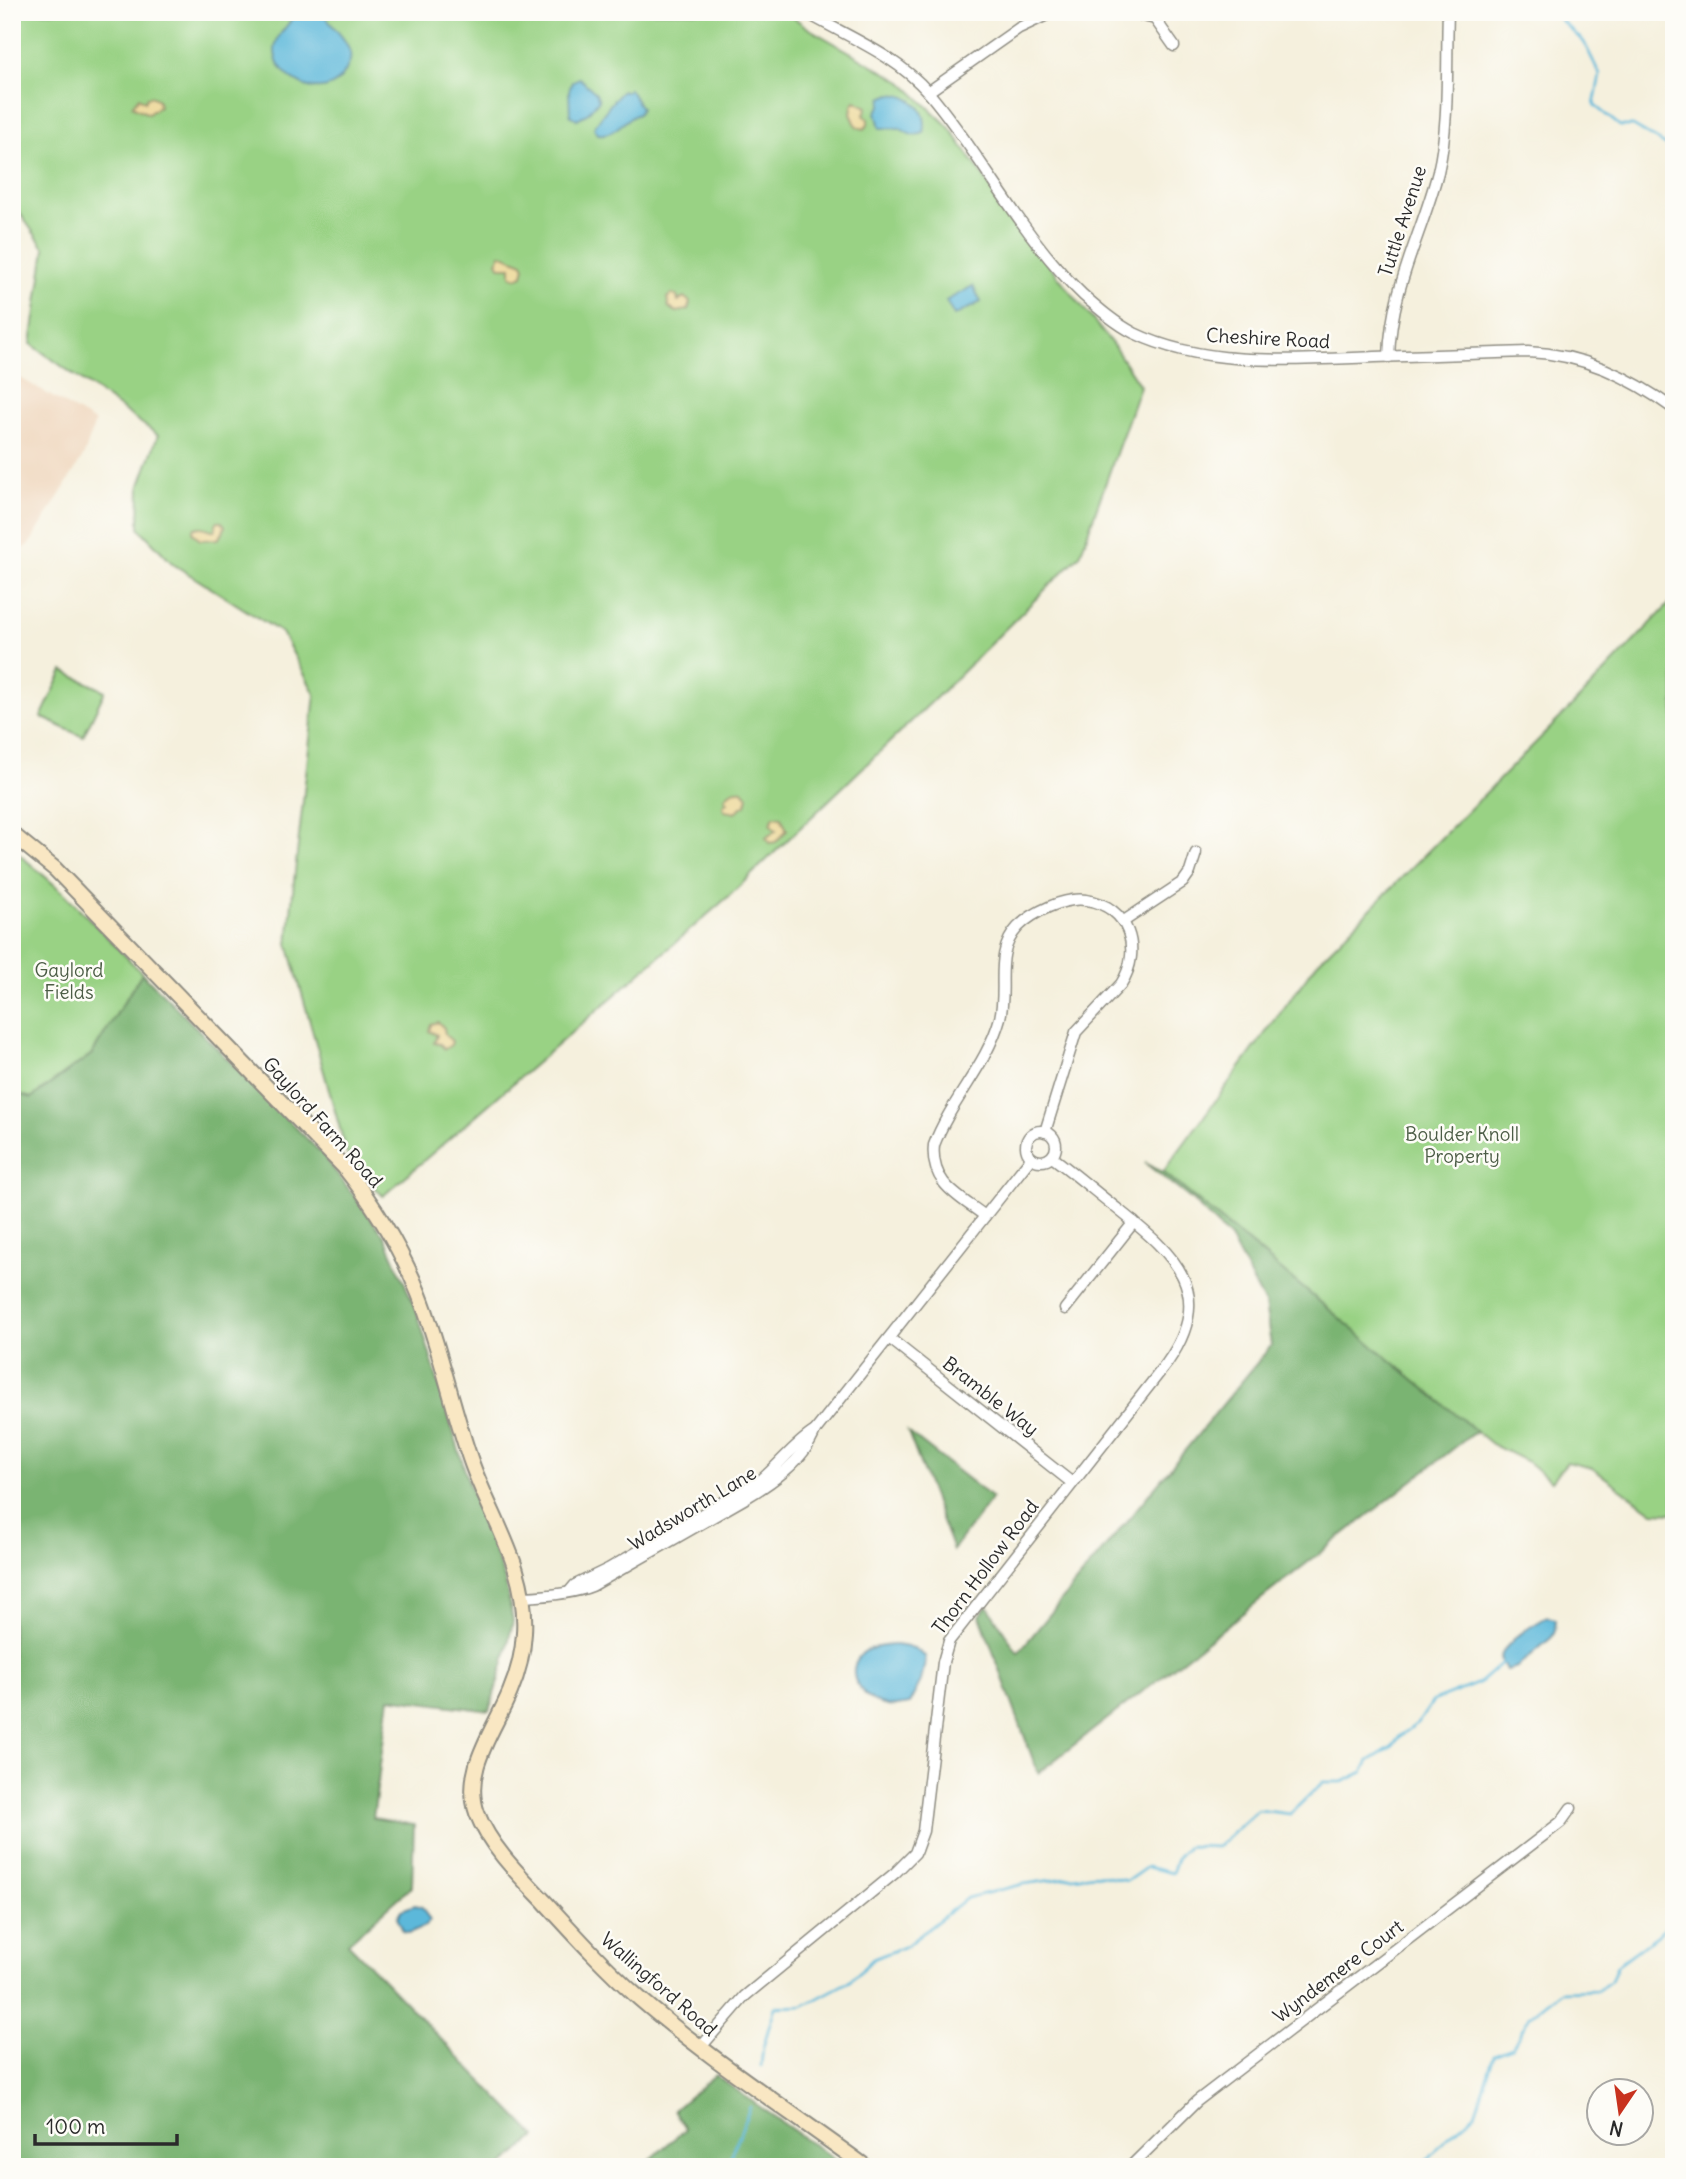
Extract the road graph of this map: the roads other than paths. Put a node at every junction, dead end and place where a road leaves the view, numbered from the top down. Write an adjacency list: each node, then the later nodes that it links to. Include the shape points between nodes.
1 (805, 12): 4 (street, Cheshire Road, via 895,62)
2 (1448, 12): 5 (street, Tuttle Avenue, via 1440,158 1394,305)
3 (1174, 46): 4 (street, via 1155,19 1128,12 1051,13 1019,28)
4 (928, 92): 5 (street, Cheshire Road, via 1054,265 1124,328 1174,347 1219,355)
5 (1389, 357): 6 (street, Cheshire Road, via 1562,355 1604,368)
6 (1674, 409)
7 (12, 834): 18 (street, Gaylord Farm Road, via 55,869 278,1098 344,1167 376,1211 420,1297 466,1448 520,1577)
8 (1196, 853): 9 (street, via 1183,881)
9 (1124, 921): 10 (street, via 1132,954 1127,975 1076,1032); 13 (street, via 1095,902 1071,900 1029,918 1007,942 1001,1013 994,1036 938,1135 933,1156 939,1179)
10 (1045, 1132): 11 (street, via 1055,1142); 12 (street, via 1029,1137 1026,1146)
11 (1052, 1157): 12 (street); 14 (street, Thorn Hollow Road)
12 (1031, 1158): 13 (street, Wadsworth Lane)
13 (985, 1216): 16 (street, Wadsworth Lane)
14 (1134, 1222): 15 (street); 17 (street, Thorn Hollow Road, via 1181,1271 1188,1303 1185,1331 1167,1363)
15 (1065, 1309)
16 (889, 1338): 17 (street, Bramble Way); 18 (street, Wadsworth Lane, via 811,1442 768,1484 579,1591)
17 (1071, 1482): 21 (street, Thorn Hollow Road, via 949,1641 926,1818 915,1853 745,1996)
18 (523, 1597): 19 (street, Gaylord Farm Road, via 524,1634 517,1672)
19 (484, 1748): 21 (street, Wallingford Road, via 473,1779 474,1804 500,1850 604,1965)
20 (1570, 1808): 23 (street, Wyndemere Court, via 1561,1822 1196,2101)
21 (701, 2047): 22 (street, Wallingford Road)
22 (866, 2167)
23 (1130, 2167)

